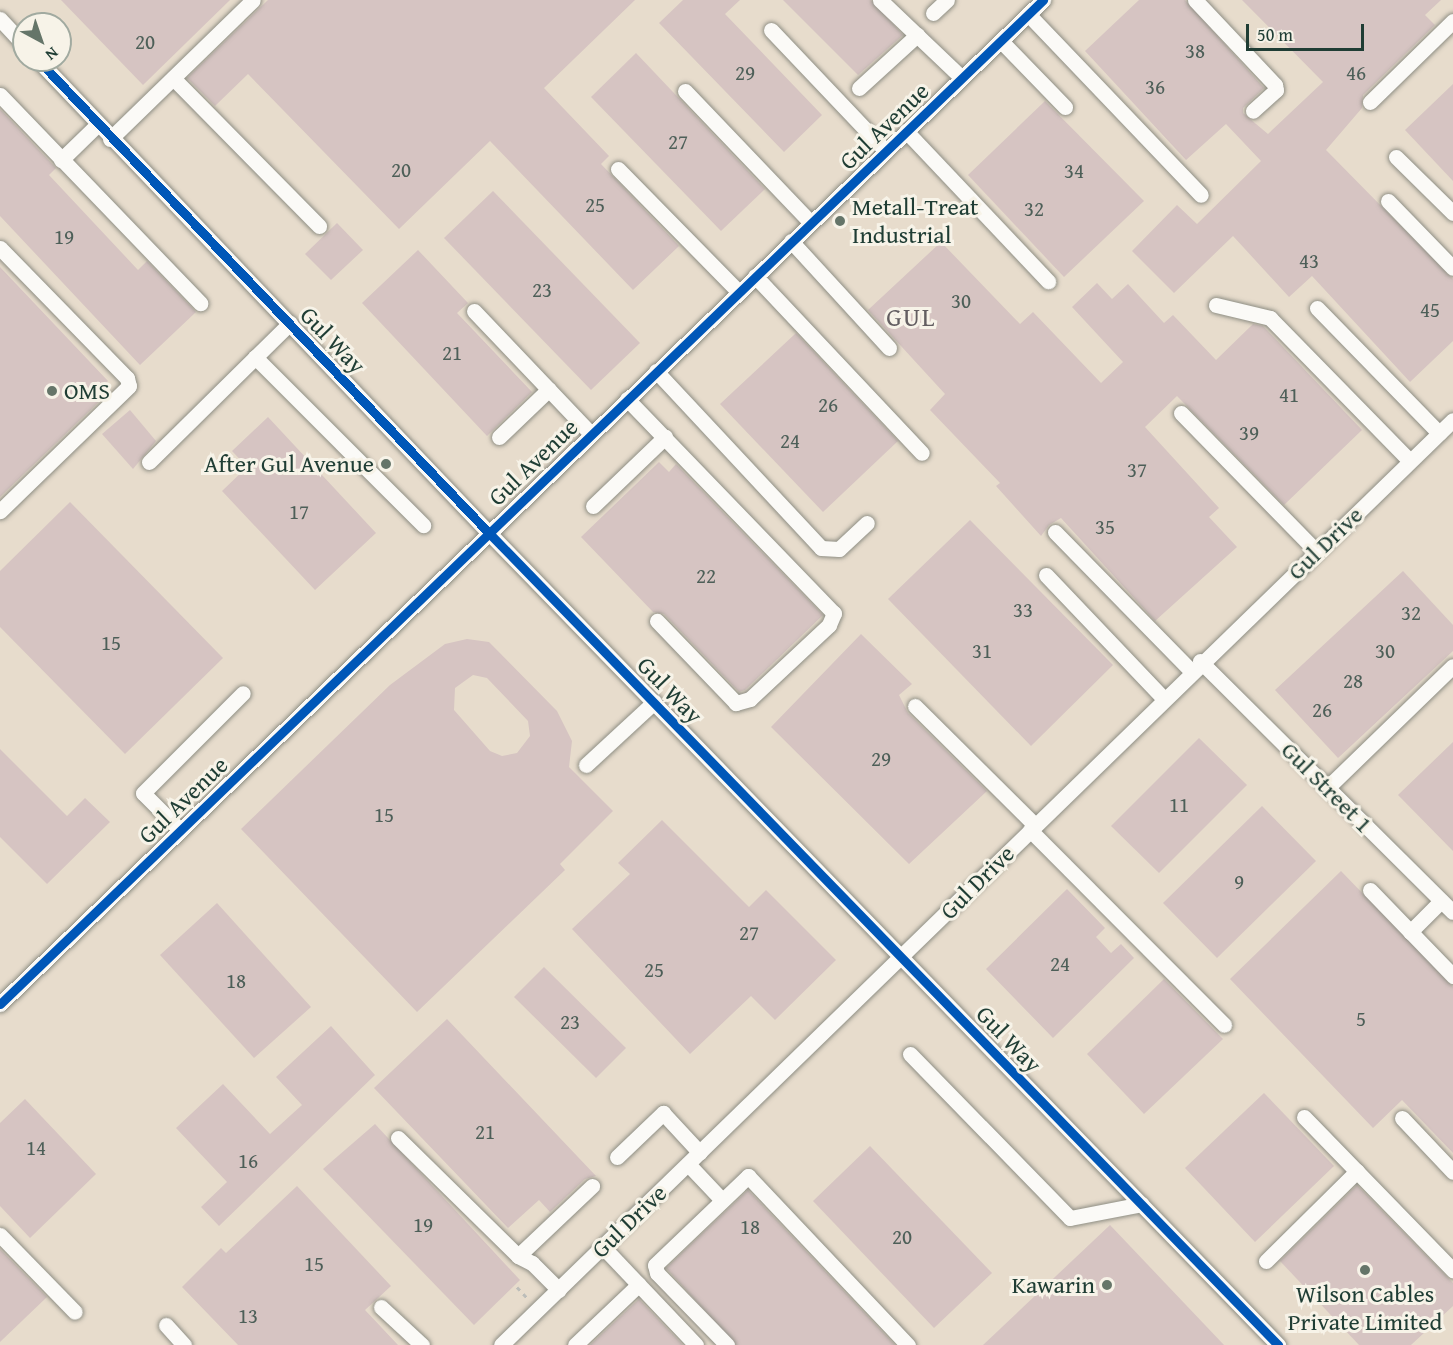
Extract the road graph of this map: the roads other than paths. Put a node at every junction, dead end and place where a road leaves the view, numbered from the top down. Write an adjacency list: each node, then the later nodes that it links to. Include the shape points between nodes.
1 (253, 0): 14 (street)
2 (880, 0): 11 (street)
3 (947, 0): 6 (street)
4 (1195, 0): 21 (street, via 1276,87)
5 (1032, 6): 12 (street, Gul Avenue); 29 (street)
6 (933, 13)
7 (0, 19): 10 (street)
8 (1453, 21): 19 (street)
9 (771, 30): 25 (street)
10 (12, 32)
11 (917, 34): 15 (street); 16 (street)
12 (1000, 41): 15 (street, Gul Avenue); 20 (street)
13 (49, 72): 22 (street, Gul Way)
14 (173, 78): 24 (street); 33 (street)
15 (962, 78): 23 (street, Gul Avenue)
16 (859, 88)
17 (685, 91): 32 (street)
18 (0, 95): 27 (street)
19 (1370, 102)
20 (1065, 107)
21 (1253, 111)
22 (97, 125): 24 (street, Gul Way); 27 (street)
23 (906, 131): 25 (street, Gul Avenue); 38 (street)
24 (110, 139): 44 (street, Gul Way)
25 (886, 151): 32 (street, Gul Avenue)
26 (1396, 157): 31 (street)
27 (61, 160): 40 (street)
28 (618, 169): 39 (street)
29 (1201, 195)
30 (1388, 201): 36 (street)
31 (1453, 213)
32 (811, 223): 34 (street, Gul Avenue)
33 (320, 226)
34 (791, 242): 37 (street, Gul Avenue); 45 (street)
35 (0, 248): 60 (street, via 127,378 129,386)
36 (1453, 268)
37 (755, 276): 39 (street, Gul Avenue); 56 (street)
38 (1048, 281)
39 (739, 292): 47 (street, Gul Avenue)
40 (200, 303)
41 (1216, 305): 57 (street, via 1270,318)
42 (1317, 308): 52 (street)
43 (474, 312): 48 (street)
44 (290, 323): 46 (street); 63 (street, Gul Way)
45 (889, 348)
46 (255, 357): 58 (street); 62 (street)
47 (656, 371): 49 (street, Gul Avenue); 61 (street, via 821,548 839,549)
48 (549, 389): 53 (street); 54 (street)
49 (627, 399): 53 (street, Gul Avenue); 55 (street)
50 (1180, 413): 65 (street)
51 (1453, 420): 52 (street, Gul Drive)
52 (1439, 433): 57 (street, Gul Drive)
53 (591, 434): 63 (street, Gul Avenue)
54 (499, 437)
55 (665, 437): 59 (street); 67 (street, via 834,613 829,625 750,699 736,704)
56 (922, 453)
57 (1410, 461): 65 (street, Gul Drive)
58 (149, 462)
59 (593, 506)
60 (0, 511)
61 (867, 523)
62 (423, 525)
63 (488, 532): 72 (street, Gul Way); 77 (street, Gul Avenue)
64 (1055, 532): 68 (street, Gul Street 1)
65 (1316, 550): 68 (street, Gul Drive)
66 (1046, 575): 71 (street)
67 (657, 621)
68 (1195, 666): 71 (street, Gul Drive); 75 (street, Gul Street 1)
69 (1453, 666): 75 (street)
70 (243, 693): 77 (street, via 143,793)
71 (1163, 698): 76 (street, Gul Drive)
72 (654, 702): 74 (street); 82 (street, Gul Way)
73 (915, 705): 76 (street)
74 (586, 765)
75 (1327, 788): 79 (street, Gul Street 1)
76 (1032, 827): 82 (street, Gul Drive); 85 (street)
77 (180, 830): 84 (street, Gul Avenue)
78 (1370, 890): 81 (street)
79 (1441, 901): 80 (street, Gul Street 1); 81 (street)
80 (1453, 912)
81 (1410, 932): 83 (street)
82 (902, 956): 90 (street, Gul Drive); 97 (street, Gul Way)
83 (1453, 976)
84 (0, 1004)
85 (1224, 1025)
86 (910, 1054): 97 (street, via 1070,1218)
87 (1304, 1117): 93 (street)
88 (1402, 1118): 94 (street)
89 (398, 1138): 100 (street)
90 (700, 1153): 91 (street, via 663,1113); 92 (street, Gul Drive)
91 (617, 1157)
92 (688, 1164): 96 (street); 99 (street, Gul Drive)
93 (1356, 1171): 101 (street); 102 (street)
94 (1453, 1172)
95 (592, 1186): 100 (street)
96 (721, 1199): 113 (street, via 658,1260 655,1269); 114 (street, via 750,1176)
97 (1142, 1204): 115 (street, Gul Way)
98 (0, 1235): 106 (street)
99 (603, 1247): 103 (street); 104 (street, Gul Drive)
100 (518, 1256): 104 (street, via 532,1263)
101 (1266, 1261)
102 (1453, 1270)
103 (639, 1284): 111 (street); 112 (street)
104 (559, 1290): 110 (street, Gul Drive)
105 (381, 1307): 109 (street)
106 (75, 1312)
107 (166, 1325): 108 (street)
108 (184, 1345)
109 (422, 1345)
110 (501, 1345)
111 (575, 1345)
112 (696, 1345)
113 (727, 1345)
114 (908, 1345)
115 (1278, 1345)

